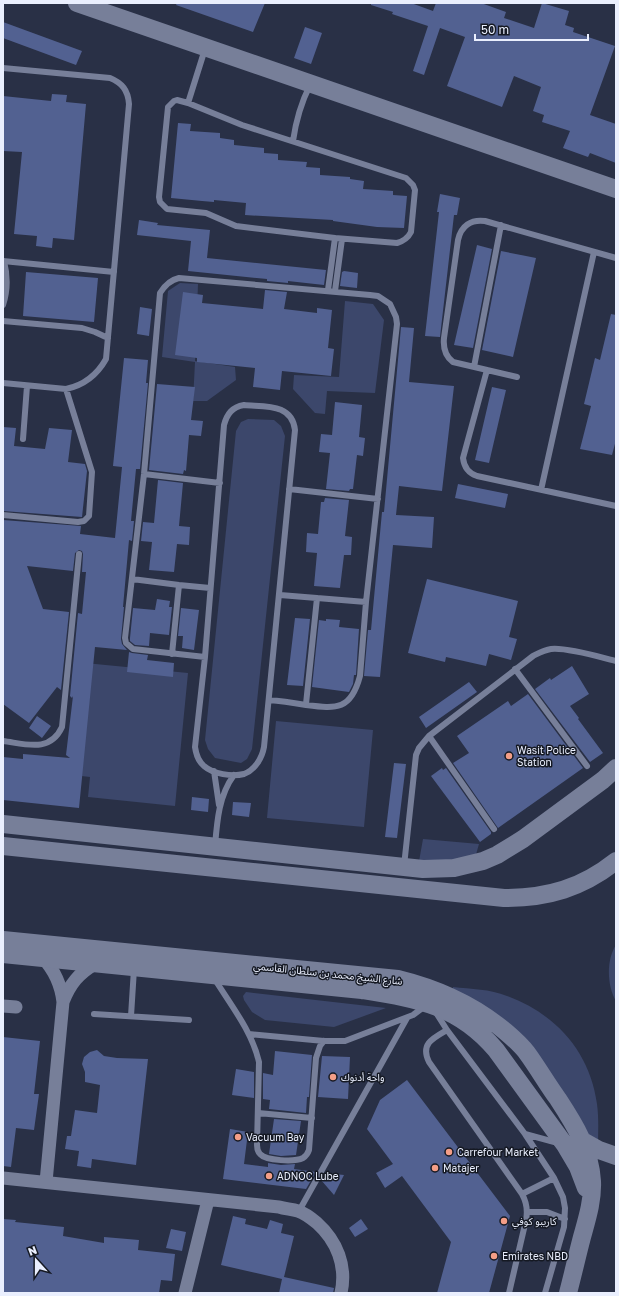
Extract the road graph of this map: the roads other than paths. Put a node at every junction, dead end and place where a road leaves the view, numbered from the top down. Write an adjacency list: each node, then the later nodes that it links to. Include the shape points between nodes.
1 (78, 3): 2 (street)
2 (206, 47): 4 (street); 5 (lane)
3 (3, 68): 13 (lane, via 110,78 126,90 129,104)
4 (311, 83): 6 (lane, via 301,105); 7 (street)
5 (188, 103): 6 (lane, via 242,125); 9 (lane, via 177,100 168,107 159,197 162,206 171,210 206,213 236,226)
6 (294, 141): 9 (lane, via 406,178 413,185 415,195 411,232 406,239 397,243)
7 (616, 189)
8 (501, 225): 10 (lane); 18 (lane); 18 (lane, via 479,220 467,224 459,234 443,343 446,354 453,362)
9 (338, 238): 14 (lane)
10 (594, 252): 11 (lane); 28 (lane)
11 (616, 258)
12 (3, 261): 13 (lane); 15 (lane, via 7,288)
13 (114, 272): 17 (lane)
14 (331, 290): 25 (lane, via 185,278 173,279 163,287 159,299); 29 (lane, via 378,296 390,304 396,317)
15 (3, 305)
16 (3, 321): 17 (lane, via 82,328)
17 (108, 338): 23 (lane, via 106,359 100,368 85,382)
18 (474, 367): 19 (lane)
19 (486, 370): 20 (lane); 28 (lane, via 463,458 465,468 472,475)
20 (516, 377)
21 (3, 383): 22 (lane)
22 (27, 386): 23 (lane); 24 (lane)
23 (66, 389): 31 (lane, via 92,472 89,516 78,522)
24 (23, 439)
25 (144, 474): 26 (lane); 33 (lane)
26 (220, 483): 27 (lane, via 225,420 230,411 244,405 276,408 288,414 293,421); 35 (lane)
27 (289, 489): 29 (lane); 36 (lane)
28 (541, 490): 30 (lane)
29 (378, 499): 38 (lane)
30 (616, 506)
31 (3, 515)
32 (79, 554): 46 (lane, via 62,727 55,738 37,746)
33 (132, 579): 34 (lane); 39 (lane, via 126,643 133,649)
34 (179, 585): 35 (lane); 39 (lane)
35 (210, 588): 40 (lane)
36 (280, 595): 37 (lane); 43 (lane)
37 (317, 598): 38 (lane); 44 (lane)
38 (366, 602): 44 (lane, via 360,676 355,691 340,706)
39 (172, 654): 40 (lane)
40 (205, 657): 49 (lane, via 195,747 200,761)
41 (616, 661): 42 (lane, via 551,649 542,651)
42 (515, 669): 45 (lane); 47 (lane)
43 (269, 700): 44 (lane); 50 (lane, via 263,754 250,770 244,774)
44 (306, 704)
45 (429, 736): 53 (lane); 57 (lane, via 416,755)
46 (3, 741)
47 (587, 766)
48 (616, 768): 57 (street, via 523,839 497,855 454,868 423,870)
49 (214, 771): 50 (lane); 51 (lane)
50 (234, 775): 51 (lane)
51 (219, 808): 55 (lane)
52 (3, 824): 55 (street)
53 (494, 829)
54 (3, 846): 56 (street, via 504,898 540,896 569,888 591,879)
55 (214, 846): 57 (street)
56 (616, 861)
57 (404, 867)
58 (3, 940): 76 (street, شارع الشيخ محمد بن سلطان القاسمي, via 377,976 426,987 459,1000 478,1011 512,1037 527,1053)
59 (3, 954): 60 (street)
60 (43, 958): 61 (street); 64 (street, via 58,978)
61 (95, 964): 62 (street); 64 (street, via 75,979)
62 (134, 967): 63 (street); 67 (lane)
63 (212, 974): 65 (street, via 362,990); 71 (lane)
64 (63, 1002): 81 (street)
65 (430, 1004): 68 (lane); 70 (lane); 77 (street, via 454,1014 484,1036)
66 (94, 1014): 67 (lane)
67 (131, 1016): 69 (lane)
68 (407, 1018): 72 (lane, via 345,1041); 85 (lane)
69 (189, 1020)
70 (447, 1030): 75 (lane); 82 (lane, via 430,1041 426,1056)
71 (249, 1034): 72 (lane); 73 (lane, via 259,1062)
72 (324, 1041): 74 (lane, via 316,1058)
73 (258, 1113): 74 (lane); 74 (lane, via 258,1150 269,1159 294,1160 304,1157 309,1150)
74 (312, 1118)
75 (525, 1134): 77 (lane); 80 (lane)
76 (583, 1141): 78 (street); 84 (street, شارع الشيخ محمد بن سلطان القاسمي, via 591,1175)
77 (565, 1145): 84 (street, via 582,1177)
78 (616, 1156)
79 (3, 1178): 81 (street)
80 (554, 1178): 82 (lane); 87 (lane, via 563,1197)
81 (46, 1182): 83 (street)
82 (522, 1194): 86 (lane)
83 (208, 1200): 85 (street); 88 (street)
84 (590, 1210): 92 (street, شارع الشيخ محمد بن سلطان القاسمي)
85 (299, 1211): 89 (street, via 327,1232 337,1248 342,1266)
86 (528, 1212): 87 (lane, via 547,1212); 90 (lane)
87 (565, 1218): 91 (lane)
88 (185, 1293)
89 (341, 1293)
90 (508, 1293)
91 (545, 1293)
92 (568, 1293)

